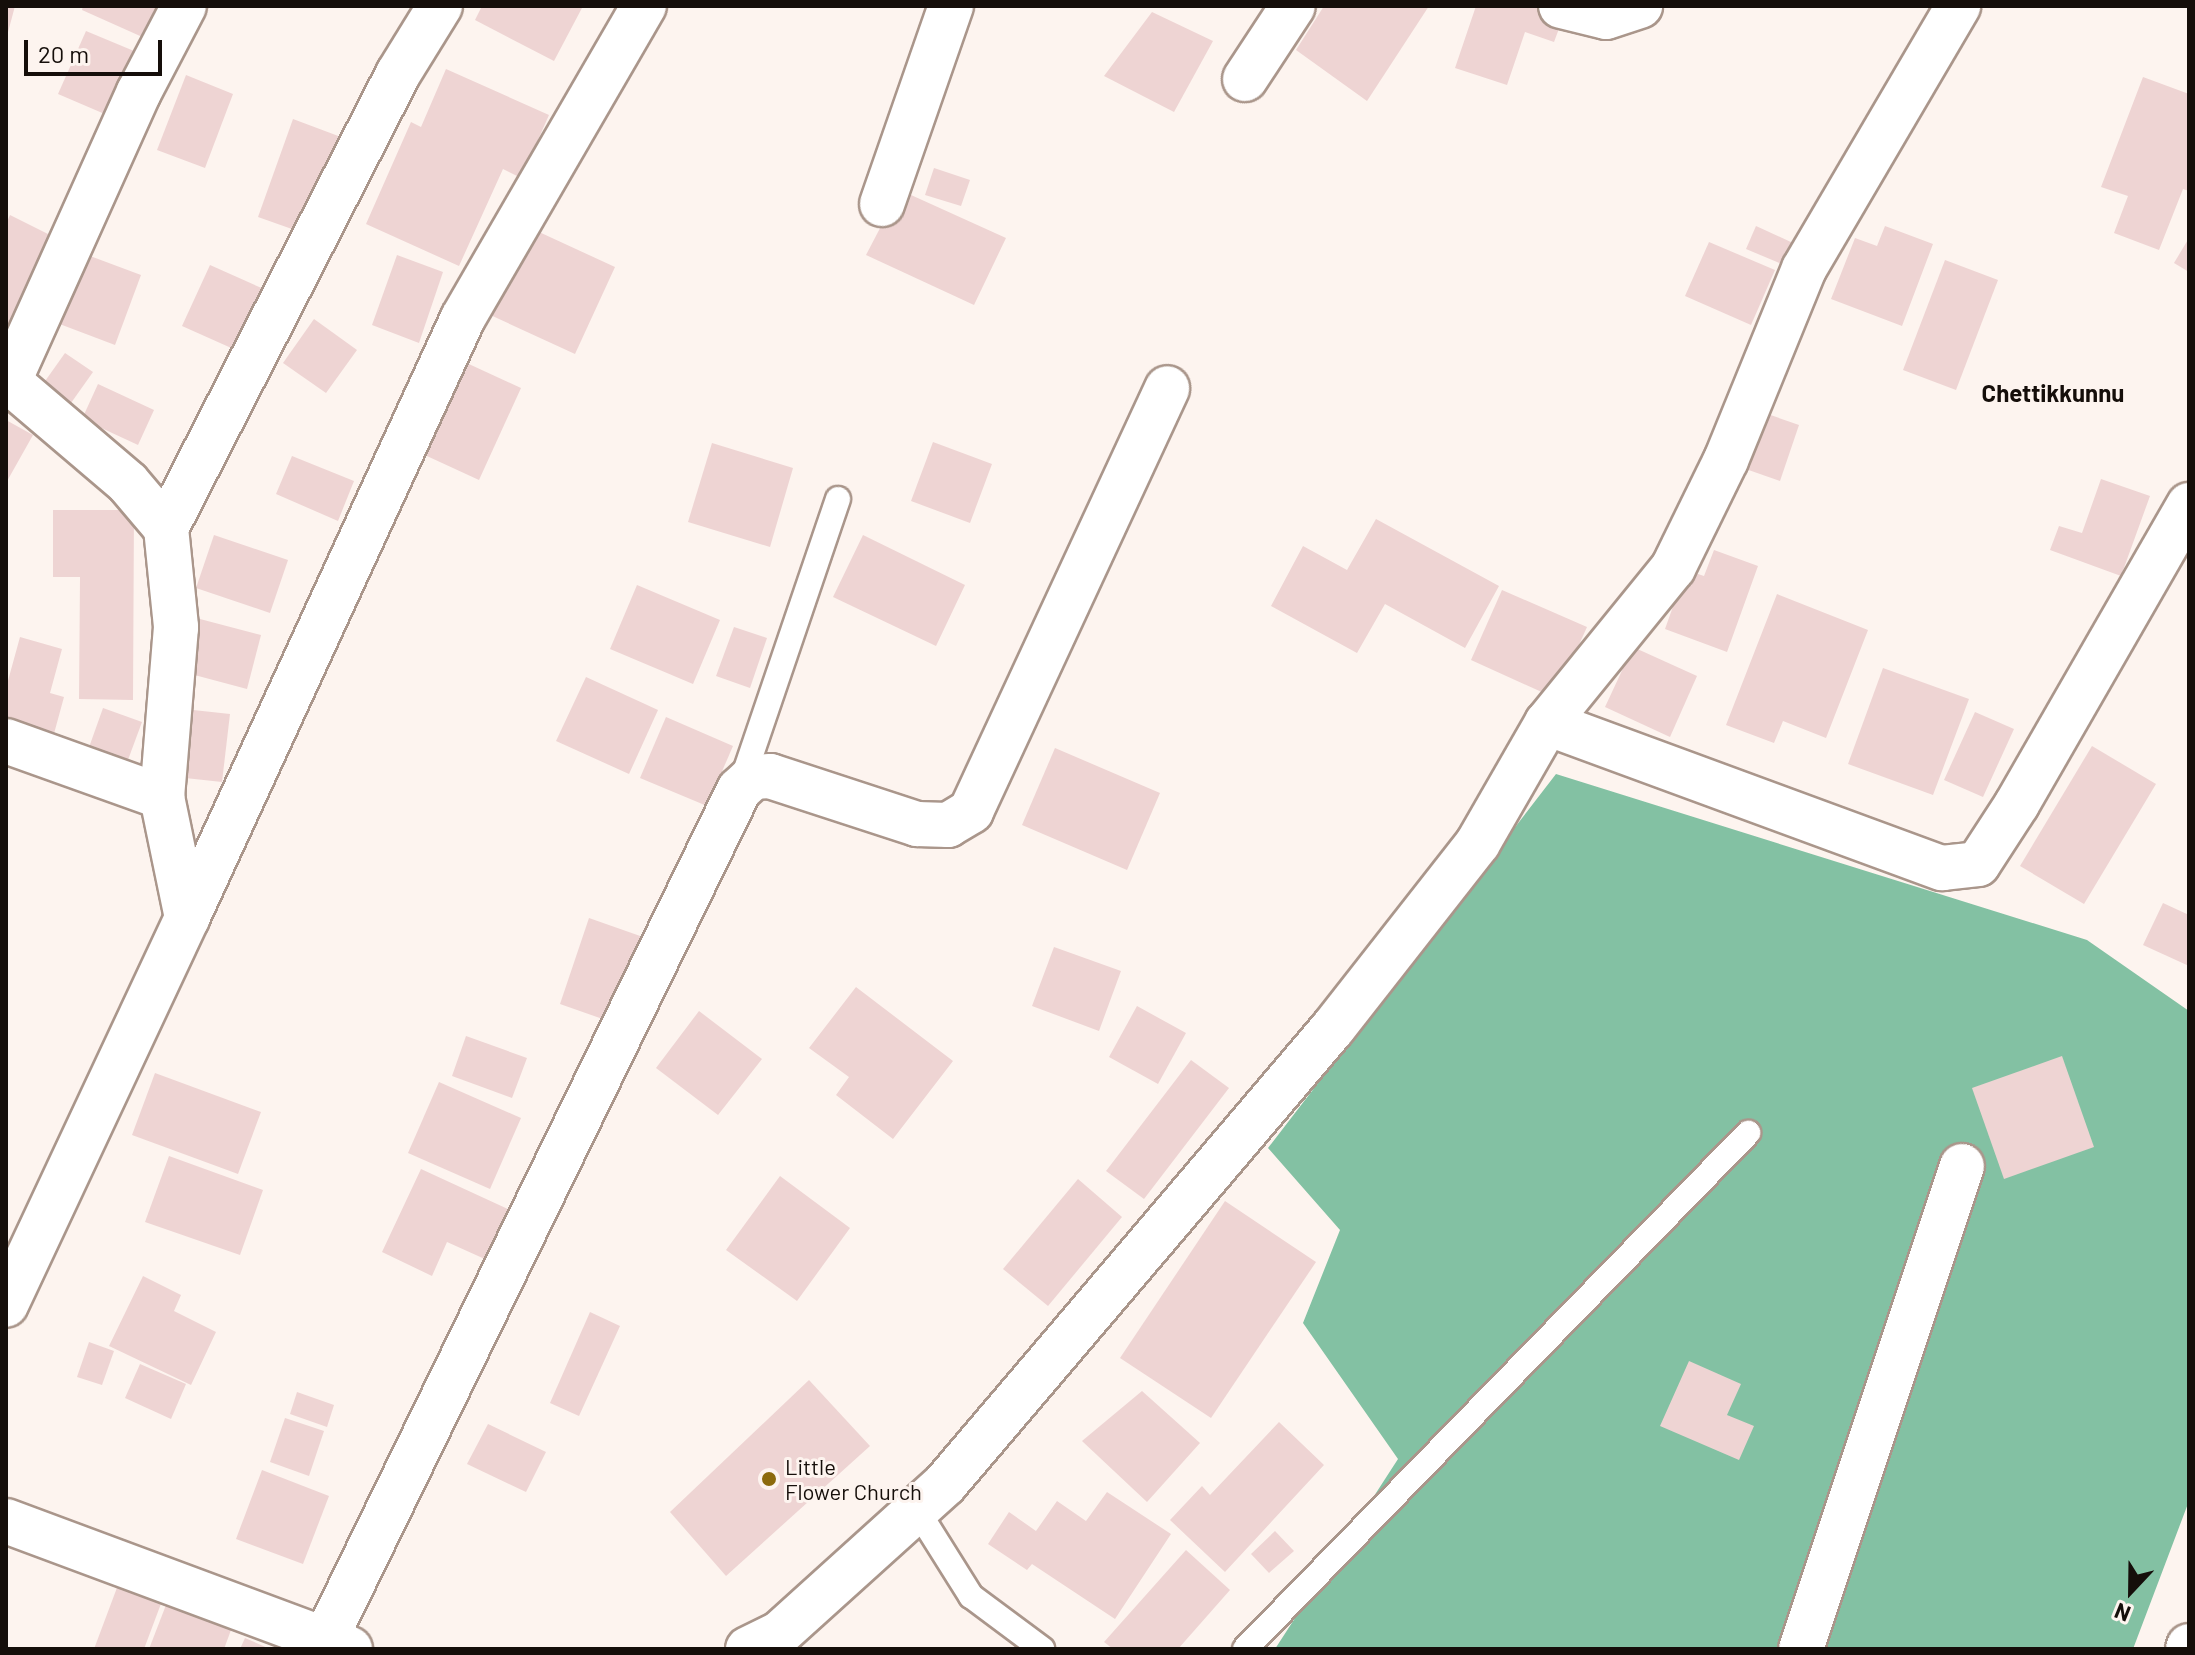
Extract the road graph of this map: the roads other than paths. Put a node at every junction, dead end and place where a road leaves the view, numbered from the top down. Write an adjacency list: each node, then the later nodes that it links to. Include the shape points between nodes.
1 (184, 6): 11 (street)
2 (440, 6): 15 (street, via 398,74)
3 (644, 6): 20 (street, via 463,318)
4 (951, 6): 10 (street)
5 (1293, 6): 9 (street)
6 (1561, 6): 7 (street, via 1606,17)
7 (1640, 6)
8 (1958, 6): 16 (street, via 1804,269 1726,460 1673,568)
9 (1245, 79)
10 (882, 204)
11 (7, 380): 15 (street, via 128,483)
12 (1167, 388): 18 (street, via 971,811 948,825 917,824 770,776 753,777)
13 (838, 499): 18 (lane)
14 (2189, 505): 16 (street, via 1978,864 1942,868)
15 (166, 528): 19 (street, via 176,627)
16 (1547, 723): 25 (street, via 1478,843 1343,1016 945,1484)
17 (6, 741): 19 (street)
18 (739, 790): 27 (street)
19 (162, 797): 20 (street)
20 (187, 918): 23 (street)
21 (1748, 1133): 30 (lane)
22 (1962, 1166): 31 (street)
23 (17, 1246): 24 (street)
24 (6, 1305)
25 (917, 1510): 28 (street, via 779,1634); 29 (lane, via 971,1596)
26 (6, 1521): 27 (street)
27 (337, 1645)
28 (748, 1649)
29 (1042, 1649)
30 (1245, 1649)
31 (1801, 1649)

